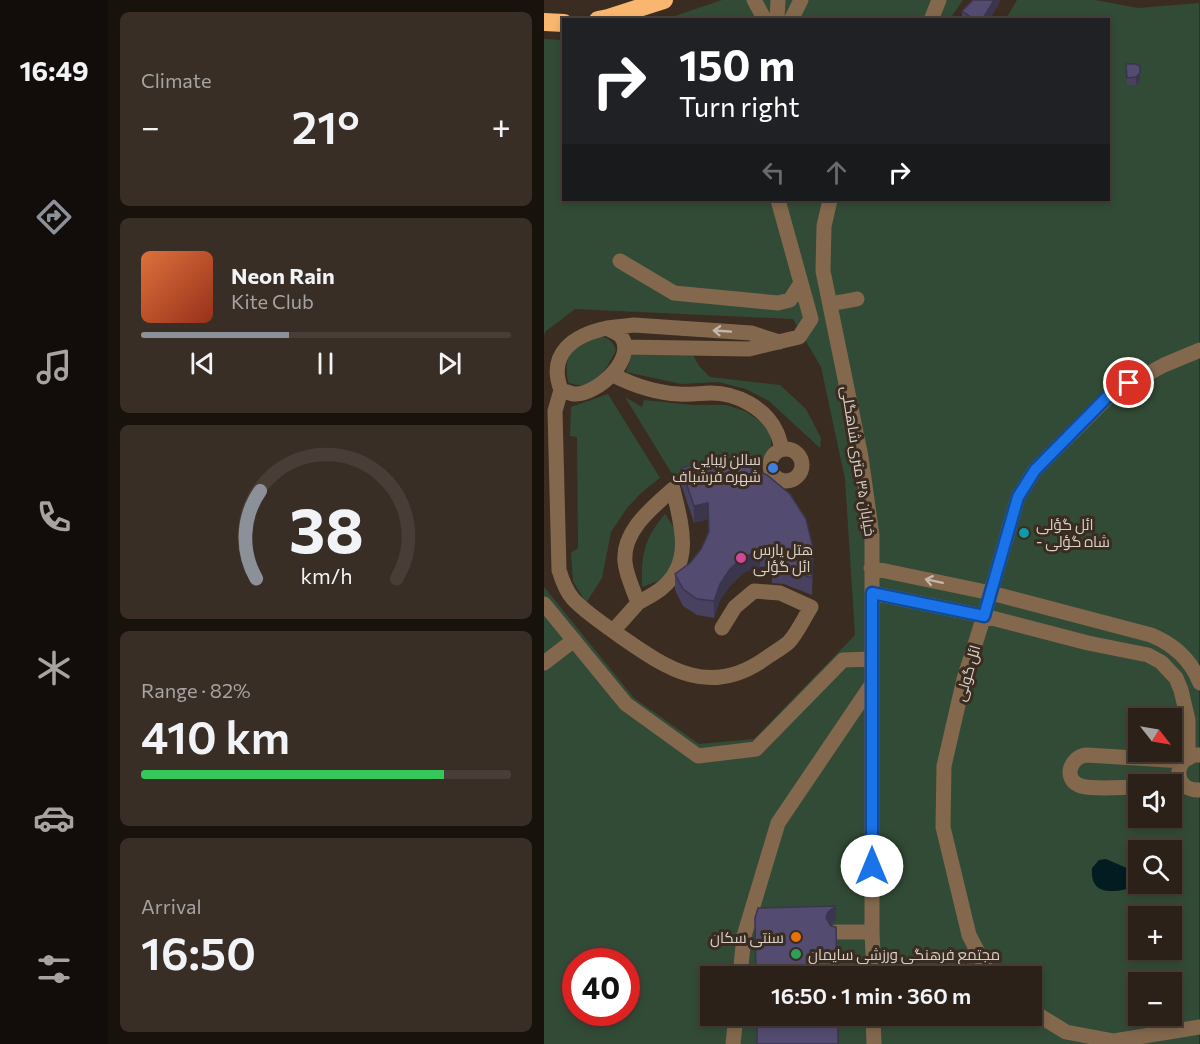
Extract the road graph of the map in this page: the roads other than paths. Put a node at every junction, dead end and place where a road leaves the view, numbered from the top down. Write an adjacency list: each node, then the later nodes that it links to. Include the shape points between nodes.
1 (664, 0): 6 (highway)
2 (754, 0): 7 (street)
3 (778, 0): 8 (street)
4 (801, 0): 9 (street)
5 (939, 0): 10 (street)
6 (608, 18)
7 (764, 18)
8 (777, 18)
9 (792, 18)
10 (932, 18)
11 (544, 22): 12 (highway)
12 (562, 23)
13 (778, 201): 16 (street)
14 (830, 201): 18 (street, خیابان ۳۵ متری شاهگلی, via 824,226 823,271)
15 (620, 261): 16 (street, via 674,293 778,303 790,300)
16 (801, 283): 20 (street, via 811,319 799,337)
17 (857, 299): 18 (street)
18 (830, 304): 26 (street, خیابان ۳۵ متری شاهگلی, via 861,457 872,535)
19 (607, 328): 20 (street, one-way to 19, via 751,333 634,325); 21 (street, via 619,335); 24 (street, via 588,332 570,344 559,361 556,377)
20 (779, 342): 21 (street, via 748,349)
21 (625, 346): 23 (street)
22 (1200, 350): 28 (street, ائل گولی, via 1164,364 1111,393 1035,470 1018,497)
23 (613, 375): 24 (street, via 576,395); 25 (street, via 651,390 737,397 759,410 776,430)
24 (561, 390): 33 (street, via 555,411 559,570 572,598)
25 (782, 448)
26 (871, 568): 27 (street, خیابان ۳۵ متری شاهگلی); 28 (street, one-way to 26)
27 (872, 593): 31 (street); 35 (street, خیابان ۳۵ متری شاهگلی)
28 (991, 593): 31 (street, ائل گولی); 37 (street, via 1151,635 1182,655)
29 (638, 603): 29 (street, via 676,572 683,553 682,526 673,489 641,519 628,541 625,562); 33 (street)
30 (544, 604): 34 (street)
31 (984, 616): 39 (street, via 1160,662 1182,690); 46 (street, ائل گولی, via 964,679 944,766 943,827 969,935)
32 (722, 628): 33 (street, via 735,607 754,591 780,593 811,607 789,642 753,667 721,678 673,670)
33 (613, 631)
34 (574, 640): 35 (street, via 626,704 698,756 756,748 843,660); 36 (street)
35 (872, 659): 38 (street, خیابان ۳۵ متری شاهگلی)
36 (544, 663)
37 (1200, 683)
38 (872, 684): 43 (street, خیابان ۳۵ متری شاهگلی); 44 (street, via 778,823 744,936)
39 (1190, 758): 40 (street, via 1087,755 1078,757 1071,765 1070,775 1081,786); 41 (street, via 1180,766 1179,777)
40 (1128, 787)
41 (1185, 788)
42 (836, 932): 43 (street)
43 (872, 932): 45 (street, خیابان ۳۵ متری شاهگلی)
44 (741, 966)
45 (874, 966)
46 (986, 966)
47 (1042, 1017): 50 (street, via 1066,1032 1114,1041)
48 (735, 1026): 51 (street)
49 (873, 1026): 52 (street)
50 (1200, 1027)
51 (733, 1044)
52 (874, 1044)

